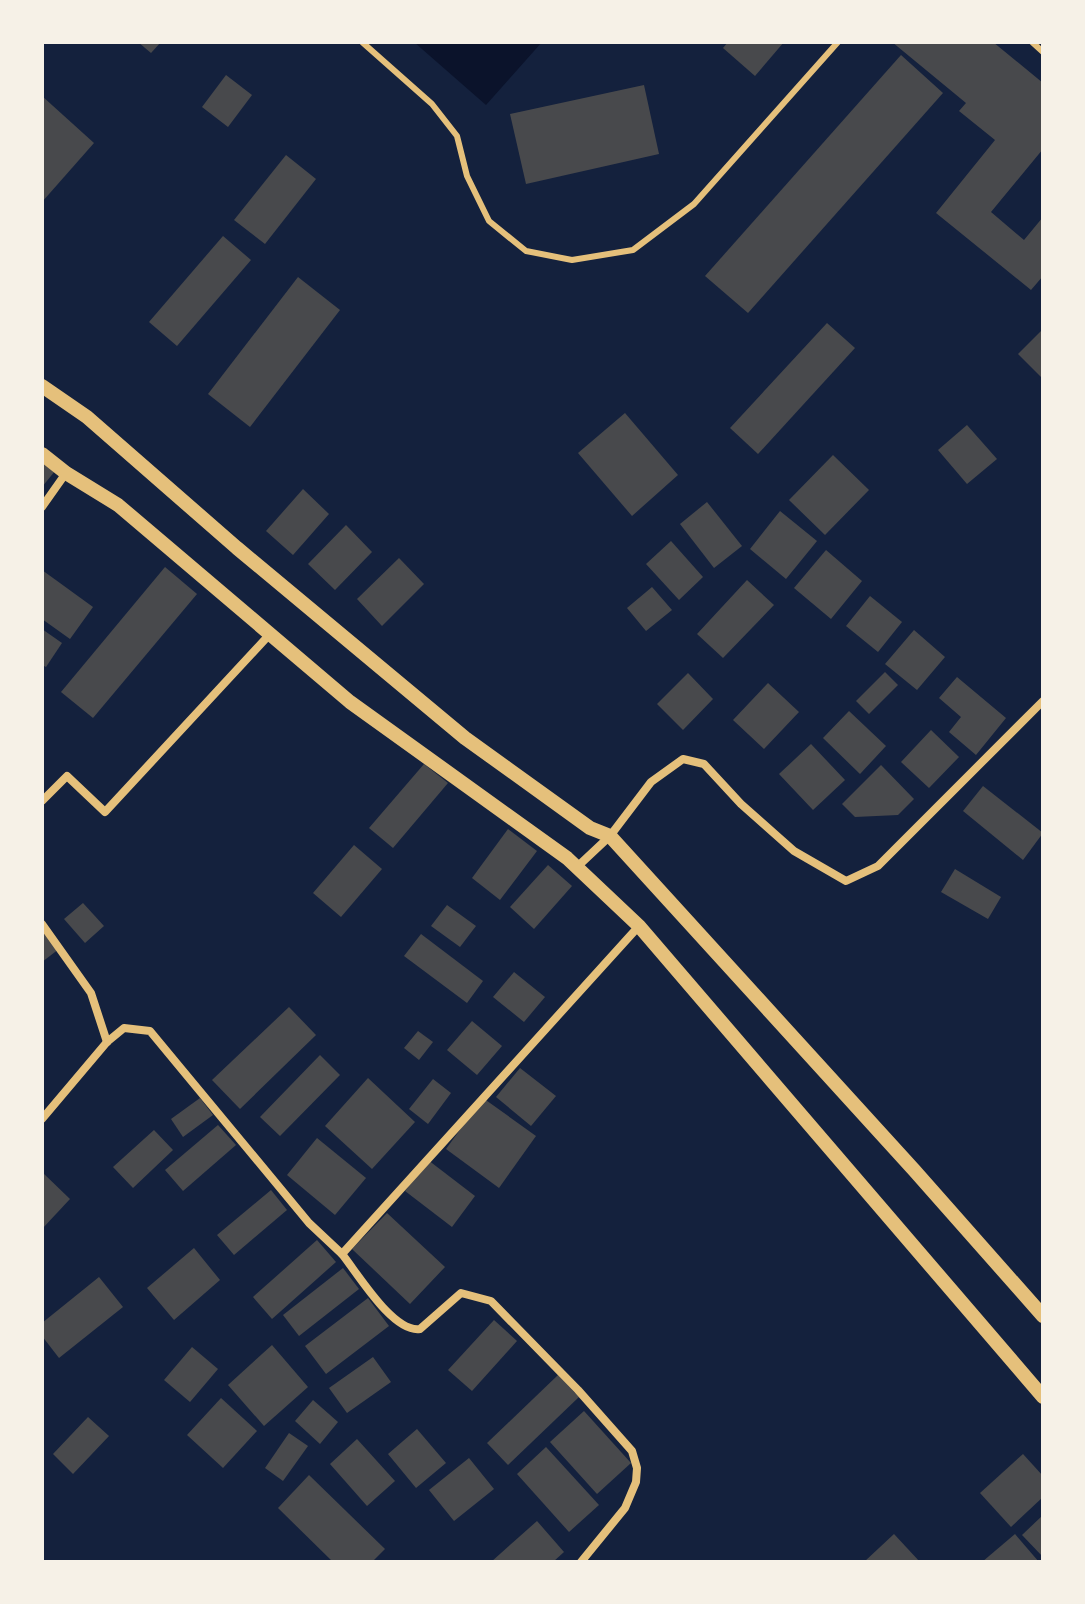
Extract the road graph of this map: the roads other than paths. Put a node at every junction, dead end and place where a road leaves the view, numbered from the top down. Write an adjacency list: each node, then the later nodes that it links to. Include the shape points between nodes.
1 (362, 42): 2 (lane, via 432,104 457,136 467,176 489,221 526,251 572,260 633,250 694,204)
2 (838, 42)
3 (1032, 42): 4 (lane)
4 (1043, 52)
5 (42, 386): 12 (street, via 87,417 465,738 590,828)
6 (42, 454): 7 (street)
7 (66, 473): 8 (street); 9 (street, via 118,505)
8 (42, 507)
9 (270, 634): 11 (street, via 105,812 67,776); 13 (street, via 350,702)
10 (1043, 701): 12 (street, via 878,866 846,881 794,851 704,764 683,759 651,782)
11 (42, 801)
12 (610, 836): 13 (street); 19 (street)
13 (577, 867): 15 (street)
14 (42, 924): 16 (street, via 91,993)
15 (639, 926): 18 (street); 20 (street)
16 (107, 1042): 17 (street); 18 (street, via 124,1028 150,1031 309,1223)
17 (42, 1119)
18 (342, 1254): 21 (street, via 388,1312 412,1330 420,1329 461,1293 491,1301 632,1451 636,1482 625,1508)
19 (1043, 1316)
20 (1043, 1397)
21 (581, 1562)

